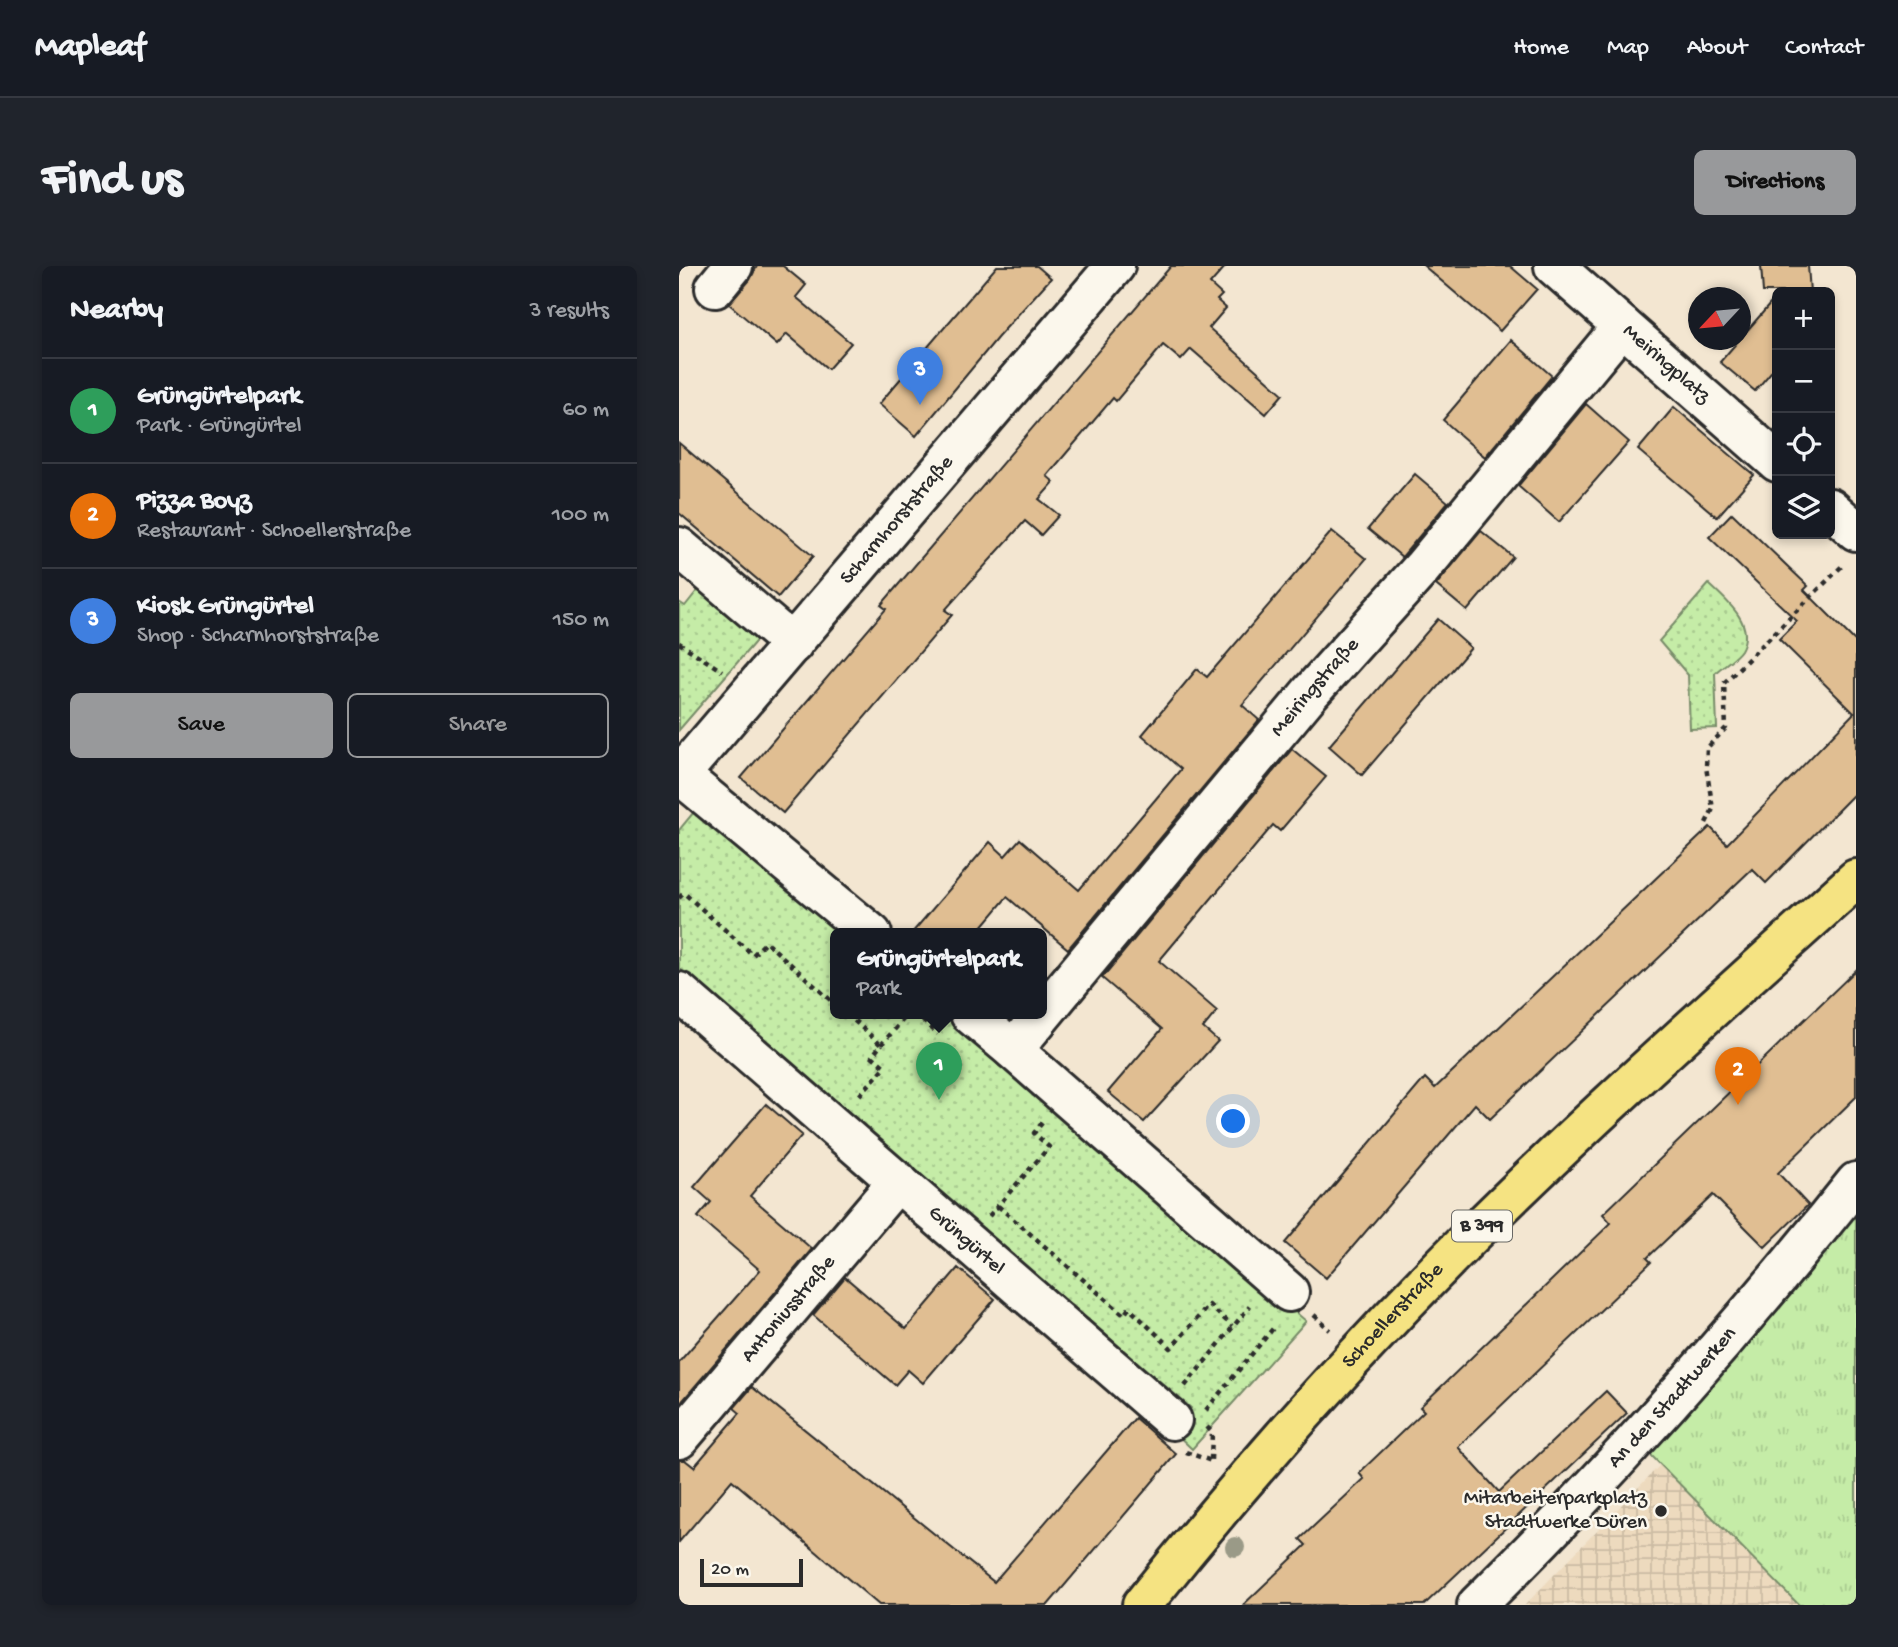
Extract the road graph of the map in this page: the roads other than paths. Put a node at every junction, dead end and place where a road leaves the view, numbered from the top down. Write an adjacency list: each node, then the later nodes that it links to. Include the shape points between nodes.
1 (1115, 266): 8 (street, Scharnhorststraße)
2 (1554, 266): 3 (street, Meiringplatz)
3 (1622, 326): 4 (street, Meiringplatz); 13 (street, Meiringstraße)
4 (1772, 458)
5 (1835, 517): 6 (street)
6 (1851, 546)
7 (679, 547): 8 (street)
8 (793, 644): 9 (street, Scharnhorststraße)
9 (680, 776): 11 (street)
10 (1856, 878): 22 (main road, Schoellerstraße / B 399, via 1583,1127 1468,1240 1356,1355)
11 (865, 928)
12 (679, 992): 17 (street, Grüngürtel)
13 (1047, 1009)
14 (976, 1019): 16 (street)
15 (1039, 1019): 16 (street, Meiringstraße)
16 (1013, 1050): 19 (street, via 1066,1096)
17 (898, 1181): 20 (street, Grüngürtel); 21 (street, Antoniusstraße)
18 (1856, 1182): 23 (street, An den Stadtwerken, via 1776,1283 1591,1489)
19 (1272, 1308)
20 (1186, 1419)
21 (679, 1439)
22 (1142, 1605)
23 (1478, 1605)

